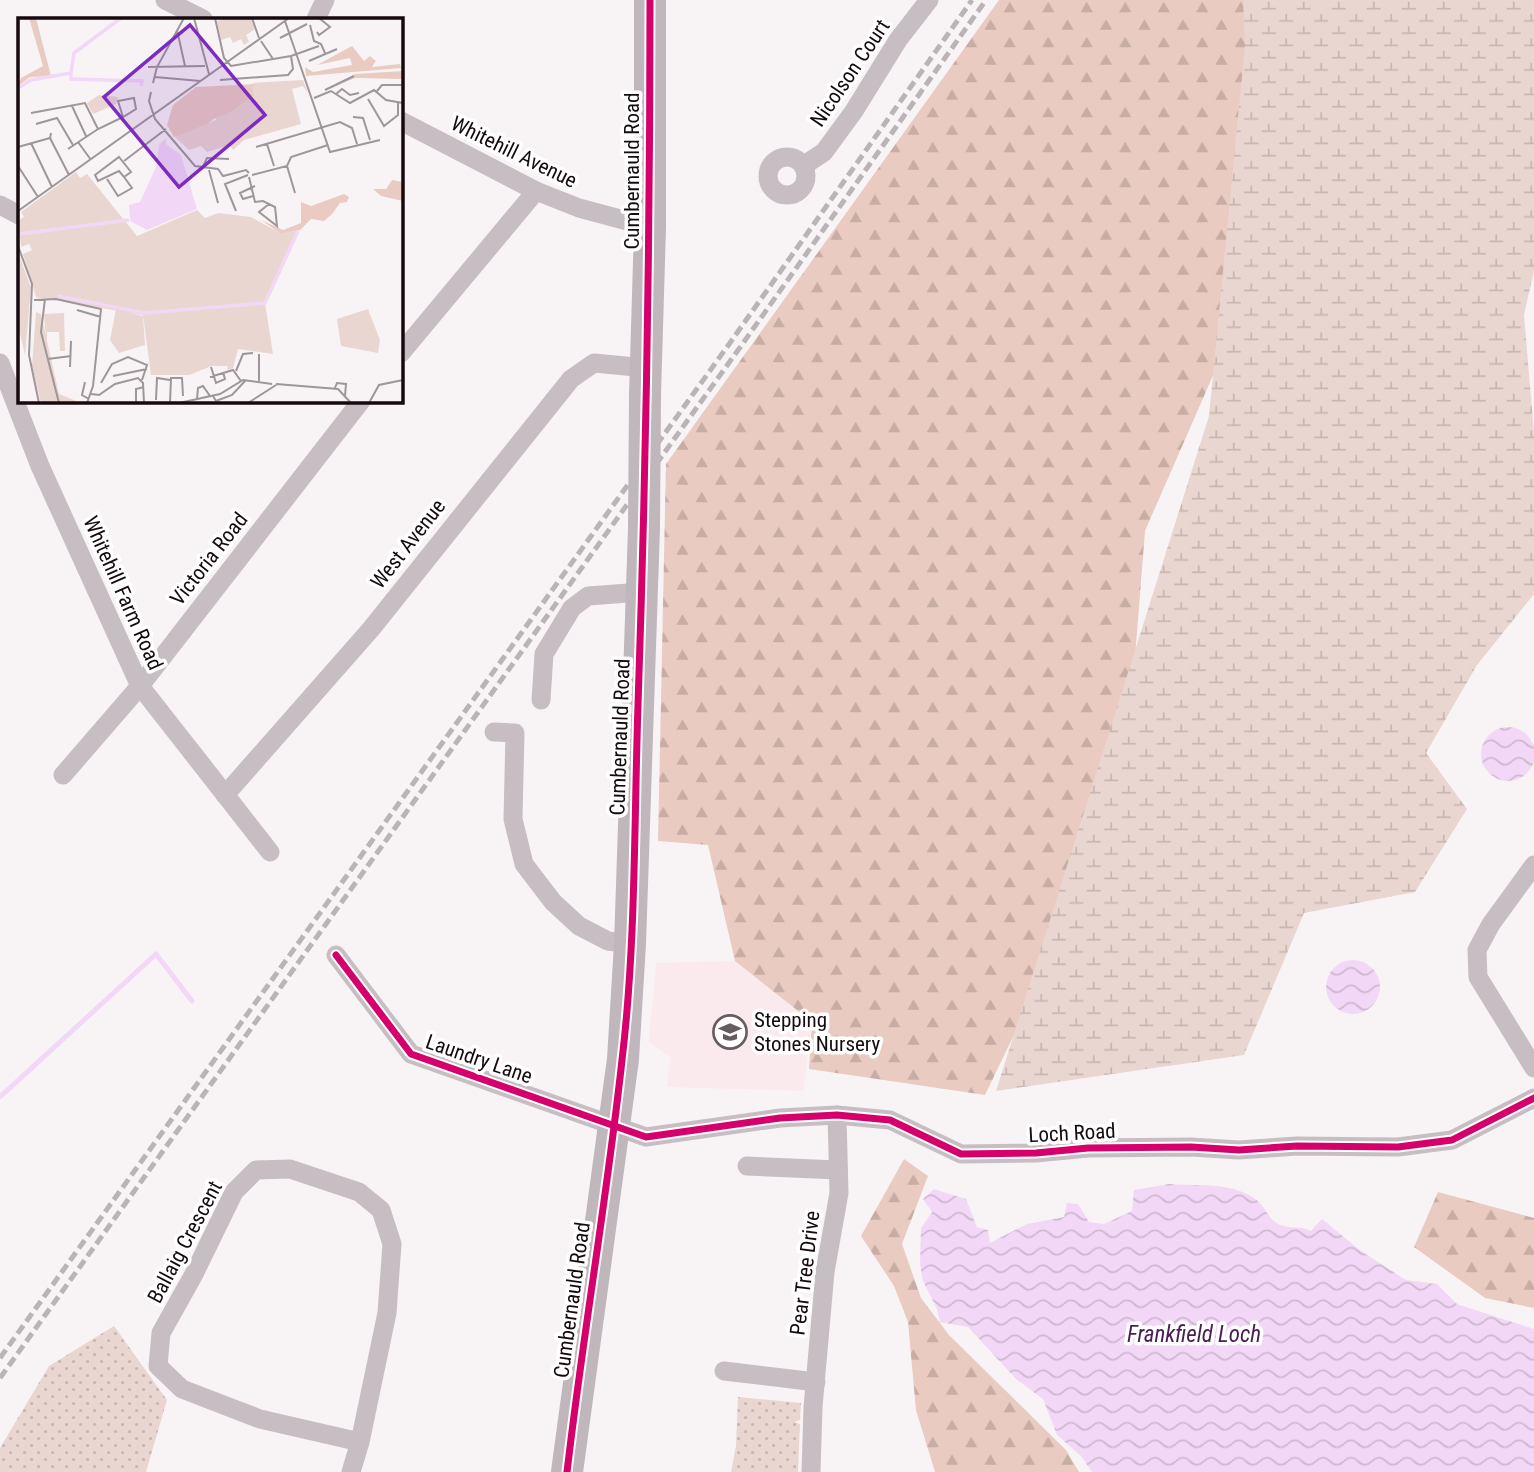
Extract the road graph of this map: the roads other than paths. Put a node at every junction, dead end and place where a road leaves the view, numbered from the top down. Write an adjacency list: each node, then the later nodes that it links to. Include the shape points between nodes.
1 (165, 0): 5 (street)
2 (325, 0): 6 (street)
3 (650, 0): 12 (main road, Cumbernauld Road)
4 (929, 0): 8 (street, Nicolson Court, via 824,152)
5 (201, 18)
6 (316, 18)
7 (402, 122): 9 (street, Whitehill Avenue)
8 (803, 166)
9 (536, 191): 12 (street, Whitehill Avenue); 13 (street)
10 (0, 205): 11 (street)
11 (18, 214)
12 (650, 227): 15 (main road, Cumbernauld Road)
13 (402, 352)
14 (0, 363): 18 (street, Whitehill Farm Road, via 40,466)
15 (645, 382): 17 (main road, Cumbernauld Road, bridge); 22 (street, West Avenue, via 594,363 571,379 371,629)
16 (360, 402): 18 (street, Victoria Road)
17 (642, 592): 19 (street, via 588,596 572,608 544,654); 25 (main road, Cumbernauld Road)
18 (140, 686): 21 (street, Victoria Road); 22 (street, Whitehill Farm Road)
19 (541, 700)
20 (494, 732): 25 (street, via 515,733 513,818 524,864 553,902 579,926 608,942)
21 (63, 775)
22 (225, 795): 23 (street, Whitehill Farm Road)
23 (270, 852)
24 (1534, 865): 27 (street, via 1490,924 1477,950 1478,977)
25 (630, 944): 30 (main road, Cumbernauld Road)
26 (336, 955): 30 (street, Laundry Lane, via 411,1054)
27 (1534, 1068)
28 (1534, 1098): 29 (street, Loch Road, via 1452,1140 1398,1147 1088,1147 961,1154 890,1120)
29 (837, 1115): 30 (street, Loch Road, via 780,1118 646,1137); 32 (street, Pear Tree Drive)
30 (613, 1125): 37 (main road, Cumbernauld Road)
31 (747, 1166): 32 (street)
32 (838, 1170): 34 (street, Pear Tree Drive)
33 (724, 1371): 34 (street)
34 (816, 1382): 38 (street, Pear Tree Drive)
35 (360, 1442): 35 (street, Ballaig Crescent, via 387,1313 392,1244 381,1210 359,1192 302,1173 256,1170 234,1192 161,1333 158,1366 181,1389 260,1419); 36 (street)
36 (351, 1472)
37 (567, 1472)
38 (811, 1472)

